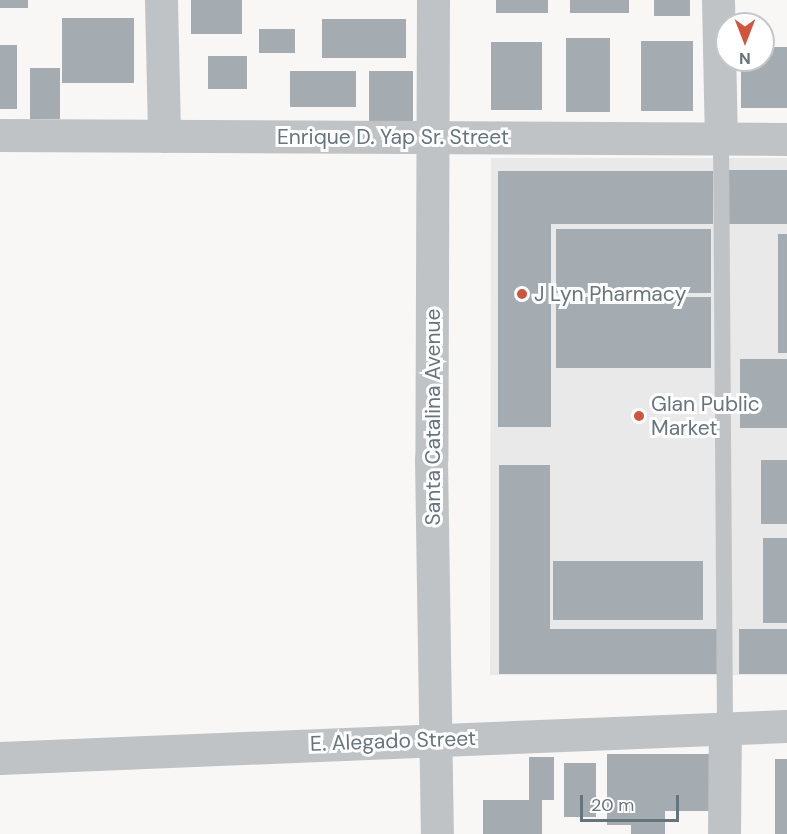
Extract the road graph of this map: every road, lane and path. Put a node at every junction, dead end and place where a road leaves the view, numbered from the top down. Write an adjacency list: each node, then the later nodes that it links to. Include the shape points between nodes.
1 (161, 0): 5 (street)
2 (433, 0): 6 (street, Santa Catalina Avenue)
3 (718, 0): 7 (street)
4 (0, 135): 5 (street, Enrique D. Yap Sr. Street)
5 (164, 136): 6 (street, Enrique D. Yap Sr. Street)
6 (434, 137): 7 (street, Enrique D. Yap Sr. Street); 11 (street, Santa Catalina Avenue, via 430,459)
7 (721, 138): 8 (street, Enrique D. Yap Sr. Street); 10 (lane)
8 (787, 139)
9 (787, 726): 10 (street, E. Alegado Street)
10 (725, 729): 11 (street, E. Alegado Street); 14 (street)
11 (439, 739): 12 (street, E. Alegado Street); 13 (street, Santa Catalina Avenue)
12 (0, 758)
13 (437, 834)
14 (724, 834)

